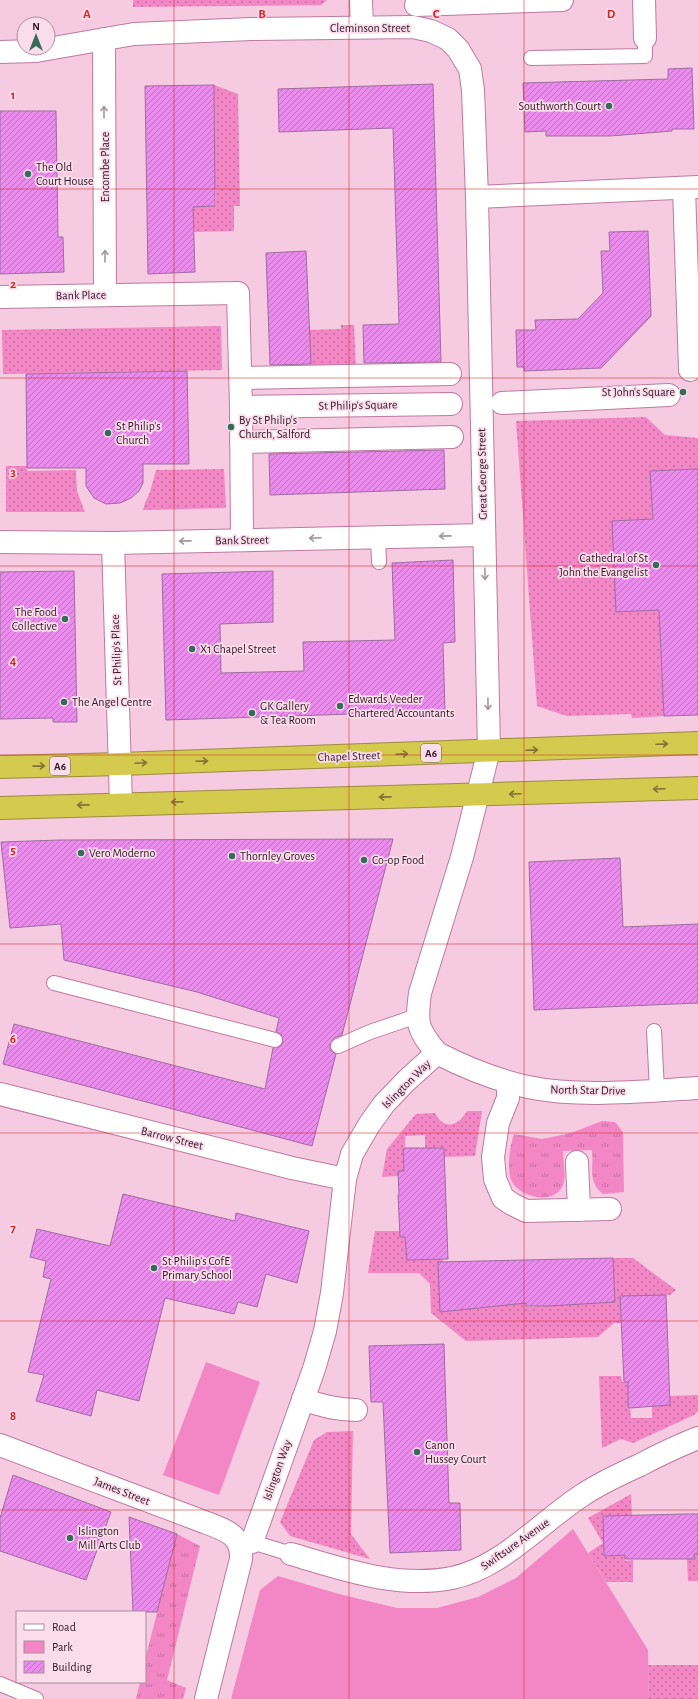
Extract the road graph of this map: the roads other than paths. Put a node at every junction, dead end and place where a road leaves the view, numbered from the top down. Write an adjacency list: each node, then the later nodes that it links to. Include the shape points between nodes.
1 (361, 0): 5 (street)
2 (562, 0): 4 (street)
3 (644, 0): 6 (street)
4 (416, 5)
5 (362, 27): 7 (street, Cleminson Street, via 134,34); 11 (street, Cleminson Street, via 413,27 431,31 448,39 458,49 470,68 473,90)
6 (644, 38): 9 (lane, via 645,56)
7 (104, 39): 8 (street, Cleminson Street, via 36,51); 12 (street, Encombe Place, one-way to 7)
8 (0, 52)
9 (531, 58)
10 (691, 187): 11 (street); 14 (street)
11 (477, 197): 23 (street, Great George Street)
12 (105, 295): 13 (street, Bank Place); 16 (street, Bank Place, via 238,293)
13 (0, 297)
14 (690, 370)
15 (450, 374): 16 (street)
16 (241, 378): 20 (street)
17 (669, 395): 18 (street)
18 (502, 403)
19 (451, 404): 20 (street, St Philip's Square)
20 (241, 407): 22 (street)
21 (452, 437): 22 (street)
22 (241, 442): 25 (street)
23 (484, 535): 24 (street, Bank Street, one-way to 24); 30 (street, Great George Street, one-way to 30)
24 (378, 537): 25 (street, Bank Street, one-way to 25); 28 (lane)
25 (242, 540): 27 (street, Bank Street, one-way to 27)
26 (0, 542): 27 (street, Bank Street)
27 (113, 543): 31 (street, St Philip's Place)
28 (379, 562)
29 (698, 743): 30 (highway, Chapel Street / A6, one-way to 29)
30 (489, 750): 31 (highway, Chapel Street / A6, one-way to 30); 34 (street, Islington Way)
31 (120, 764): 32 (highway, Chapel Street / A6, one-way to 31); 35 (street, St Philip's Place)
32 (0, 767)
33 (698, 788): 34 (highway, one-way to 34)
34 (478, 795): 35 (highway, one-way to 35); 38 (street, Islington Way, via 462,857 420,993)
35 (122, 804): 36 (highway, one-way to 36)
36 (0, 808)
37 (54, 982): 40 (lane)
38 (417, 1016): 41 (lane); 42 (street, Islington Way, via 423,1036)
39 (654, 1031): 45 (lane)
40 (275, 1040)
41 (338, 1046)
42 (437, 1053): 43 (street, North Star Drive, via 467,1068); 48 (street, Islington Way, via 384,1104 352,1154)
43 (508, 1082): 45 (street, North Star Drive, via 530,1088 580,1093); 50 (street, via 508,1098 498,1123 493,1157 495,1179 503,1198 526,1211)
44 (698, 1088): 45 (street, North Star Drive)
45 (657, 1090)
46 (0, 1094): 48 (street, Barrow Street, via 292,1168)
47 (577, 1162): 50 (street)
48 (345, 1178): 51 (street, Islington Way, via 332,1293 325,1331)
49 (610, 1209): 50 (street)
50 (579, 1210)
51 (303, 1399): 52 (street, via 320,1406); 55 (street, Islington Way)
52 (356, 1410)
53 (698, 1438): 56 (street, Swiftsure Avenue, via 608,1480 581,1496 501,1556 480,1569 452,1578 425,1581 394,1580 360,1574)
54 (0, 1445): 55 (street, James Street, via 198,1520)
55 (246, 1543): 56 (lane); 59 (street, via 241,1551)
56 (291, 1554)
57 (0, 1684): 58 (lane)
58 (36, 1699)
59 (206, 1699)

